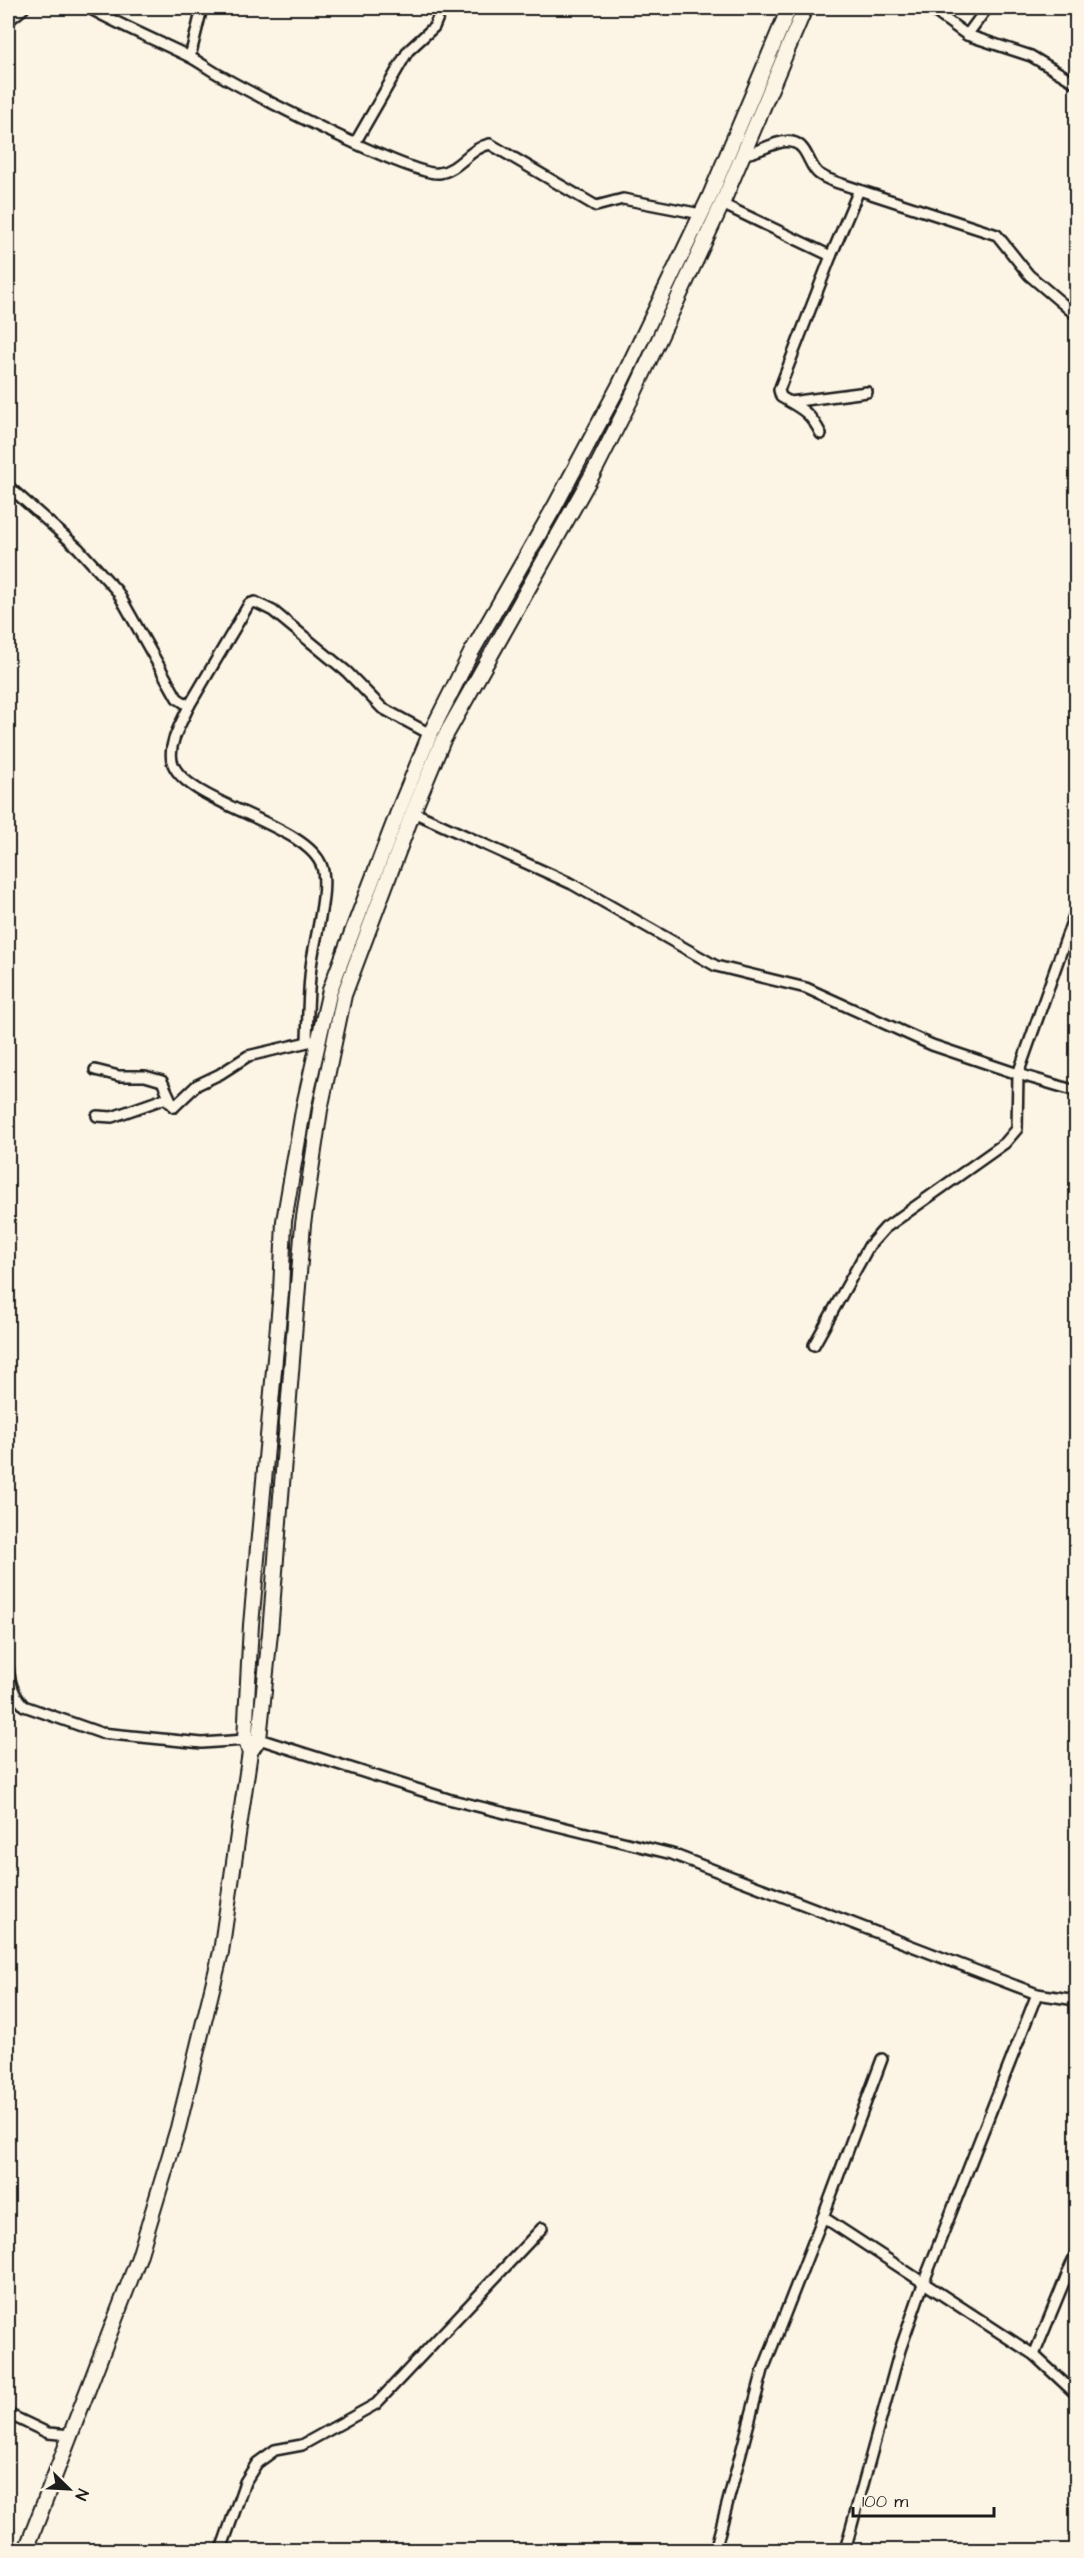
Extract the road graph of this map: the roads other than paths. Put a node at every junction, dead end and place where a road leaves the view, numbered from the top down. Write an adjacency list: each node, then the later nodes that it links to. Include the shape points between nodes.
1 (24, 8): 9 (street)
2 (90, 8): 11 (street)
3 (202, 8): 11 (street)
4 (442, 8): 13 (street, via 434,27 408,51)
5 (788, 8): 17 (main road)
6 (805, 8): 14 (main road)
7 (930, 8): 10 (street)
8 (987, 8): 10 (street)
9 (8, 21)
10 (967, 35): 12 (street, via 1030,56)
11 (190, 57): 13 (street)
12 (1077, 83)
13 (355, 143): 17 (street, via 420,171 439,174 452,169 479,146 490,144 596,206 622,199)
14 (742, 154): 15 (street, via 795,142 820,175); 16 (main road)
15 (859, 190): 18 (street); 19 (street, via 997,235 1029,275)
16 (722, 204): 18 (street); 26 (main road, via 597,466 444,740)
17 (701, 214): 25 (main road, via 587,447)
18 (831, 256): 21 (street, via 781,384 781,397)
19 (1077, 315)
20 (867, 392): 21 (street)
21 (790, 402): 22 (street, via 813,417)
22 (821, 434)
23 (8, 486): 24 (street, via 78,548 117,591 177,698)
24 (189, 705): 25 (street, via 249,604 255,602 273,611 347,672 382,708); 28 (street, via 172,747 176,770 186,781 223,803 296,839 313,851 321,867 324,883 311,969)
25 (430, 734): 28 (main road)
26 (414, 812): 30 (street, via 572,884 716,966 806,988 932,1045); 36 (main road, via 344,995 320,1110 303,1224 271,1621)
27 (1077, 910): 30 (street)
28 (312, 1041): 32 (street, via 248,1056 197,1085); 36 (main road, via 284,1221 251,1625)
29 (95, 1070): 32 (street, via 162,1081)
30 (1018, 1074): 31 (street); 34 (street, via 1017,1129 1005,1143 885,1228 869,1246)
31 (1077, 1091)
32 (174, 1107): 33 (street, via 166,1098 112,1116)
33 (97, 1116)
34 (814, 1345)
35 (8, 1668): 36 (street, via 16,1698 24,1706 101,1732 202,1743)
36 (251, 1743): 37 (street, via 448,1799 672,1854); 47 (main road, via 220,1952 198,2051 139,2257)
37 (1037, 1994): 38 (street); 43 (street)
38 (1077, 2000)
39 (882, 2060): 40 (street)
40 (824, 2217): 43 (street); 50 (street, via 763,2370)
41 (542, 2228): 49 (street, via 376,2404 302,2445 275,2450 257,2463 245,2482)
42 (1077, 2253): 44 (street)
43 (923, 2284): 44 (street); 51 (street, via 875,2432)
44 (1034, 2355): 45 (street)
45 (1077, 2394)
46 (8, 2414): 47 (street, via 48,2433)
47 (72, 2435): 48 (main road)
48 (26, 2550)
49 (220, 2550)
50 (716, 2550)
51 (845, 2550)

